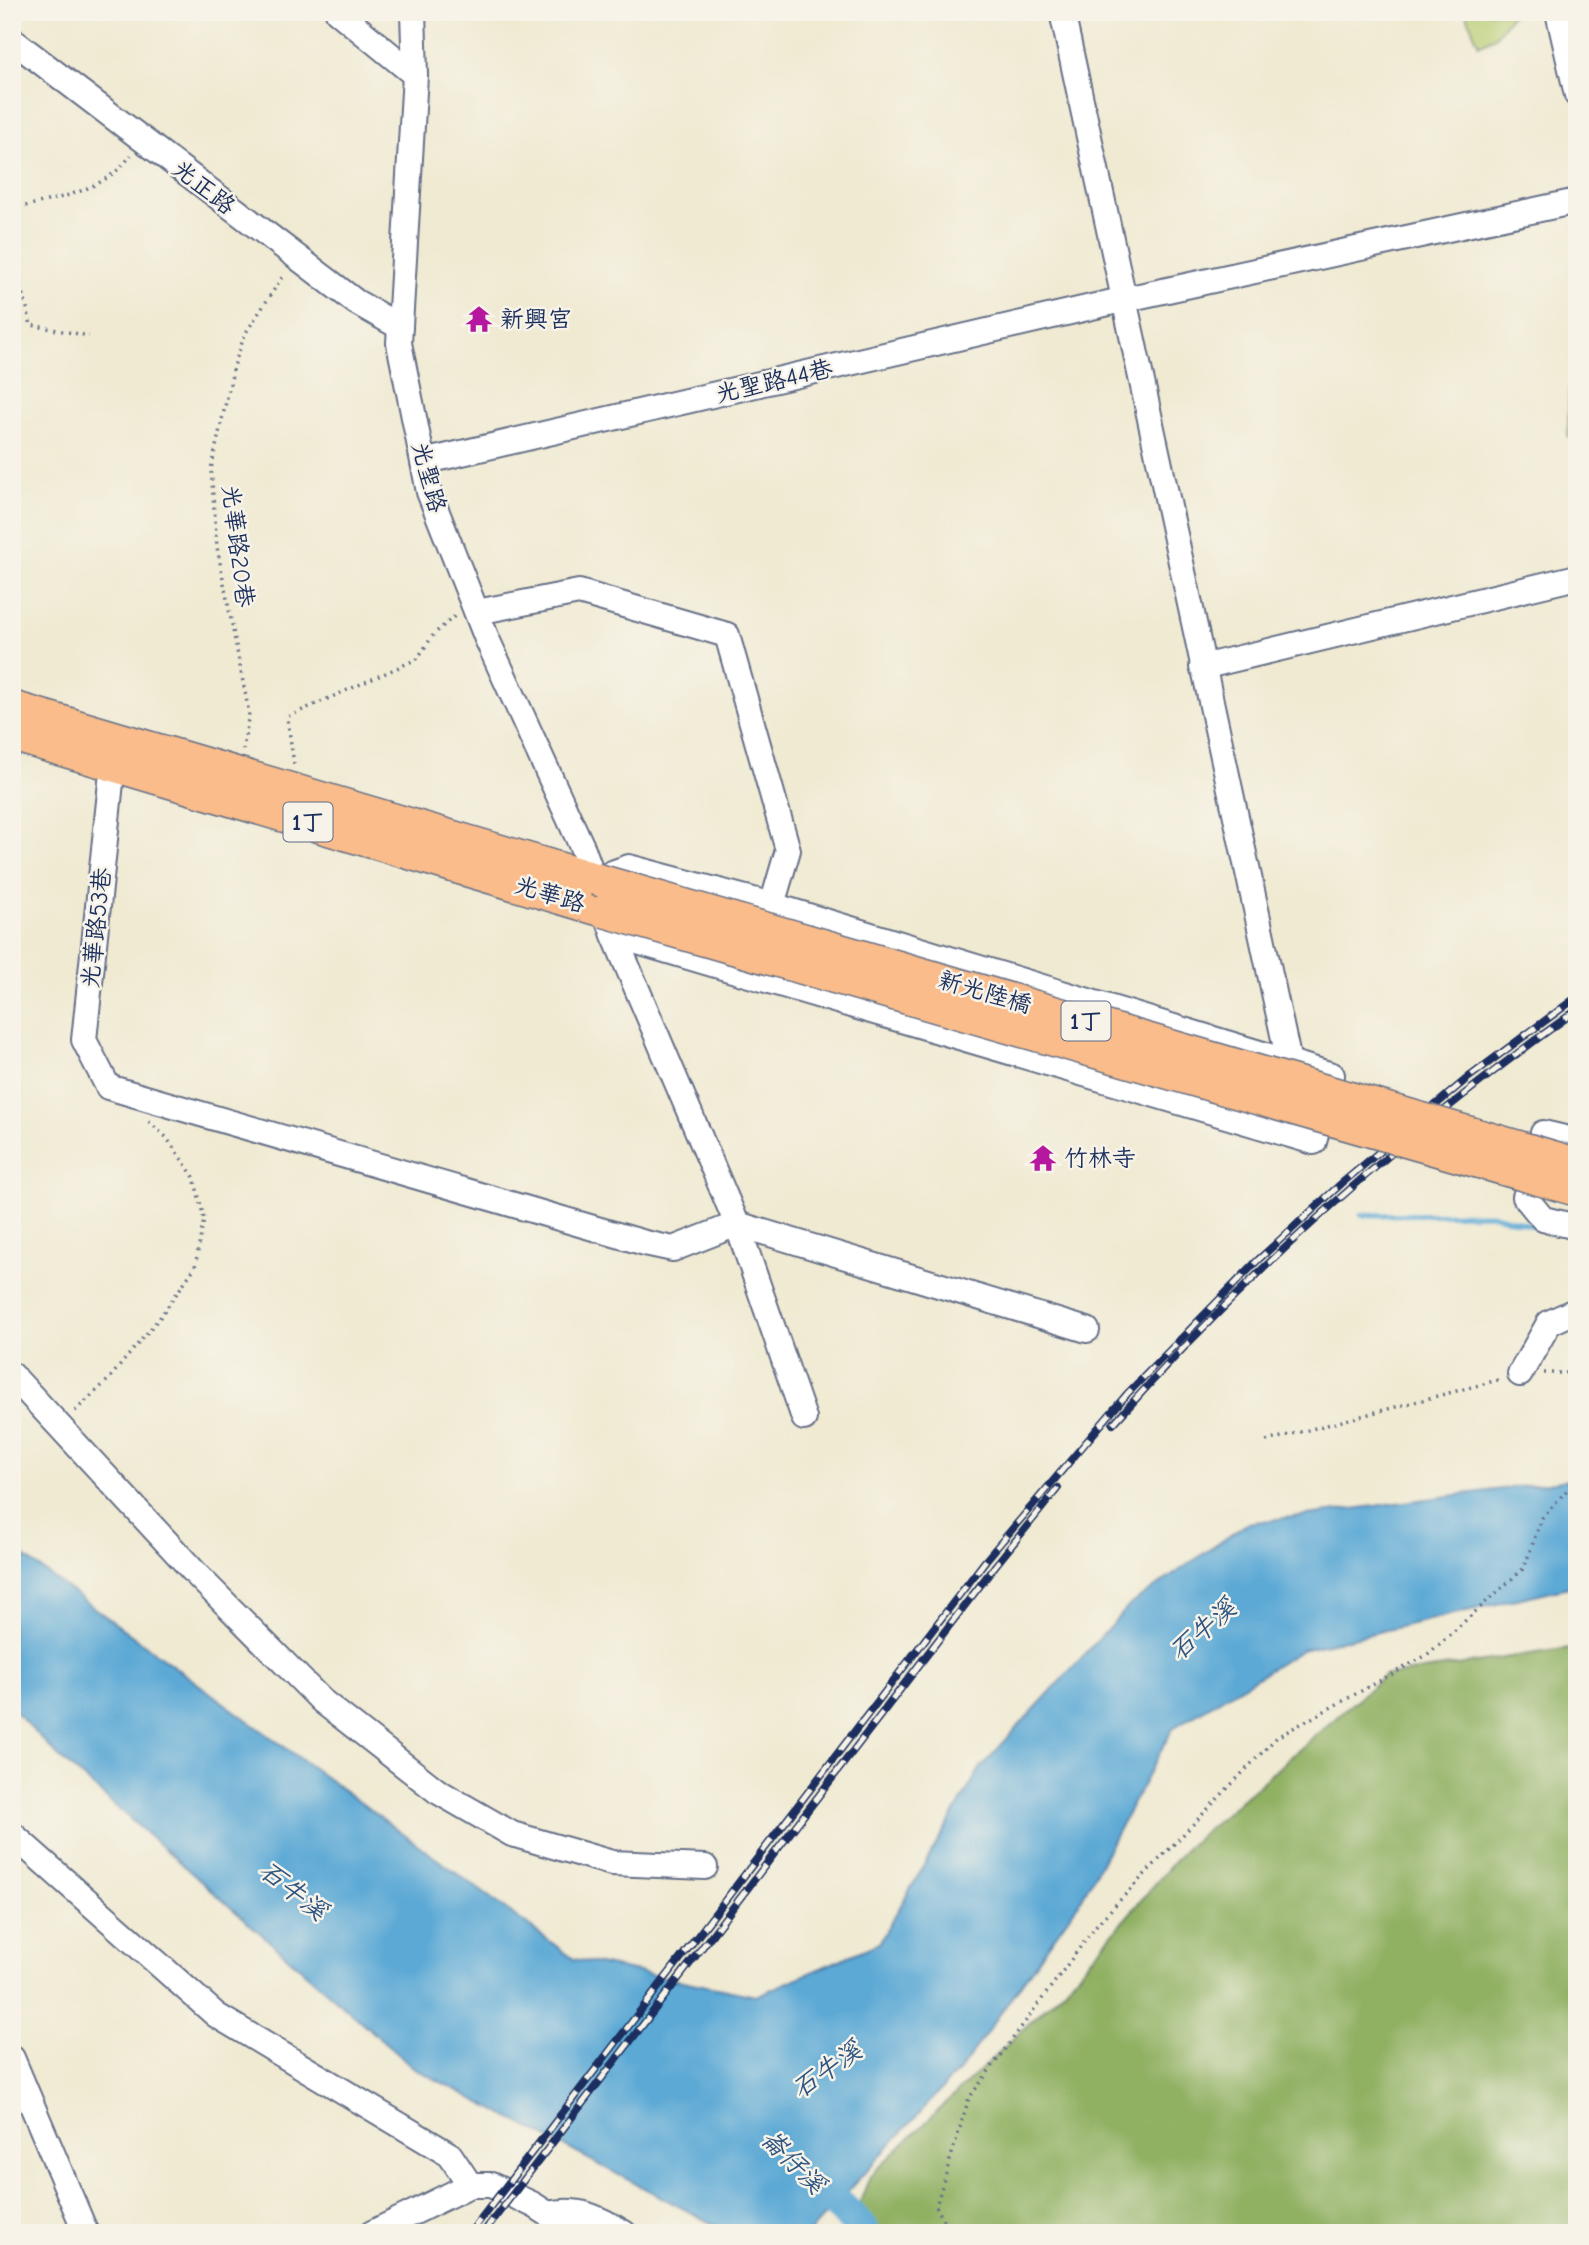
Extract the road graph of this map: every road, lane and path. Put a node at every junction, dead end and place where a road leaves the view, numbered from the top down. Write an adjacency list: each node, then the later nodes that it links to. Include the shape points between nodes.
1 (338, 12): 6 (street)
2 (413, 12): 6 (street, 光聖路)
3 (1062, 12): 13 (street)
4 (1558, 12): 7 (street)
5 (12, 40): 8 (street, 光正路)
6 (415, 75): 14 (street, 光聖路)
7 (1577, 95)
8 (142, 139): 10 (path, via 121,169 78,193); 12 (street, 光正路)
9 (1577, 201): 13 (street, 光聖路44巷)
10 (12, 209)
11 (12, 246): 15 (path, via 31,325)
12 (295, 257): 14 (street, 光正路, via 355,302); 24 (path, 光華路20巷, via 245,334 211,470 217,547 249,713)
13 (1126, 299): 16 (street, 光聖路44巷); 19 (street)
14 (400, 327): 16 (street, 光聖路, via 399,343)
15 (89, 336)
16 (423, 462): 18 (street, 光聖路, via 429,492)
17 (1577, 577): 19 (street)
18 (474, 607): 25 (path, via 434,634 417,659 286,717); 26 (street, 光聖路); 27 (street, via 579,592 727,635 788,850)
19 (1202, 667): 29 (street)
20 (12, 707): 23 (main road, 光華路 / 1丁)
21 (12, 734): 22 (main road, 光華路 / 1丁)
22 (113, 763): 23 (main road, 光華路 / 1丁); 34 (street, 光華路53巷, via 84,1041 108,1087 673,1249)
23 (181, 770): 24 (main road, 光華路 / 1丁); 28 (main road, 光華路 / 1丁)
24 (240, 772): 25 (main road, 光華路 / 1丁)
25 (298, 790): 26 (main road, 光華路 / 1丁)
26 (595, 878): 27 (street, via 629,867); 28 (street, 光聖路); 32 (main road, 新光陸橋 / 1丁, bridge)
27 (772, 905): 29 (street)
28 (609, 923): 29 (street, via 1314,1142 1332,1075); 33 (main road, 新光陸橋 / 1丁, bridge); 34 (street)
29 (1289, 1062)
30 (147, 1120): 42 (path, via 166,1137 194,1177 204,1219 195,1267 108,1380)
31 (1577, 1141): 35 (street, via 1543,1133 1525,1197 1543,1219)
32 (1577, 1164)
33 (1577, 1190)
34 (737, 1224): 37 (street); 41 (street)
35 (1577, 1227)
36 (1577, 1310): 39 (street, via 1549,1323)
37 (1087, 1329)
38 (1577, 1373): 39 (path)
39 (1520, 1374): 43 (path)
40 (12, 1375): 42 (street)
41 (804, 1418)
42 (61, 1425): 46 (street, via 198,1576 322,1701 437,1791 512,1834 612,1863)
43 (1266, 1441)
44 (1577, 1479): 54 (path, via 1542,1518 1524,1568 1427,1655 1277,1737 1098,1923 969,2098 936,2206)
45 (12, 1834): 48 (street, via 216,2015 450,2155)
46 (705, 1867)
47 (12, 2057): 50 (street)
48 (470, 2185): 49 (street, via 491,2185); 51 (street)
49 (548, 2214): 52 (street); 53 (street, via 569,2209 597,2216)
50 (86, 2233)
51 (372, 2233)
52 (578, 2233)
53 (624, 2233)
54 (950, 2233)

